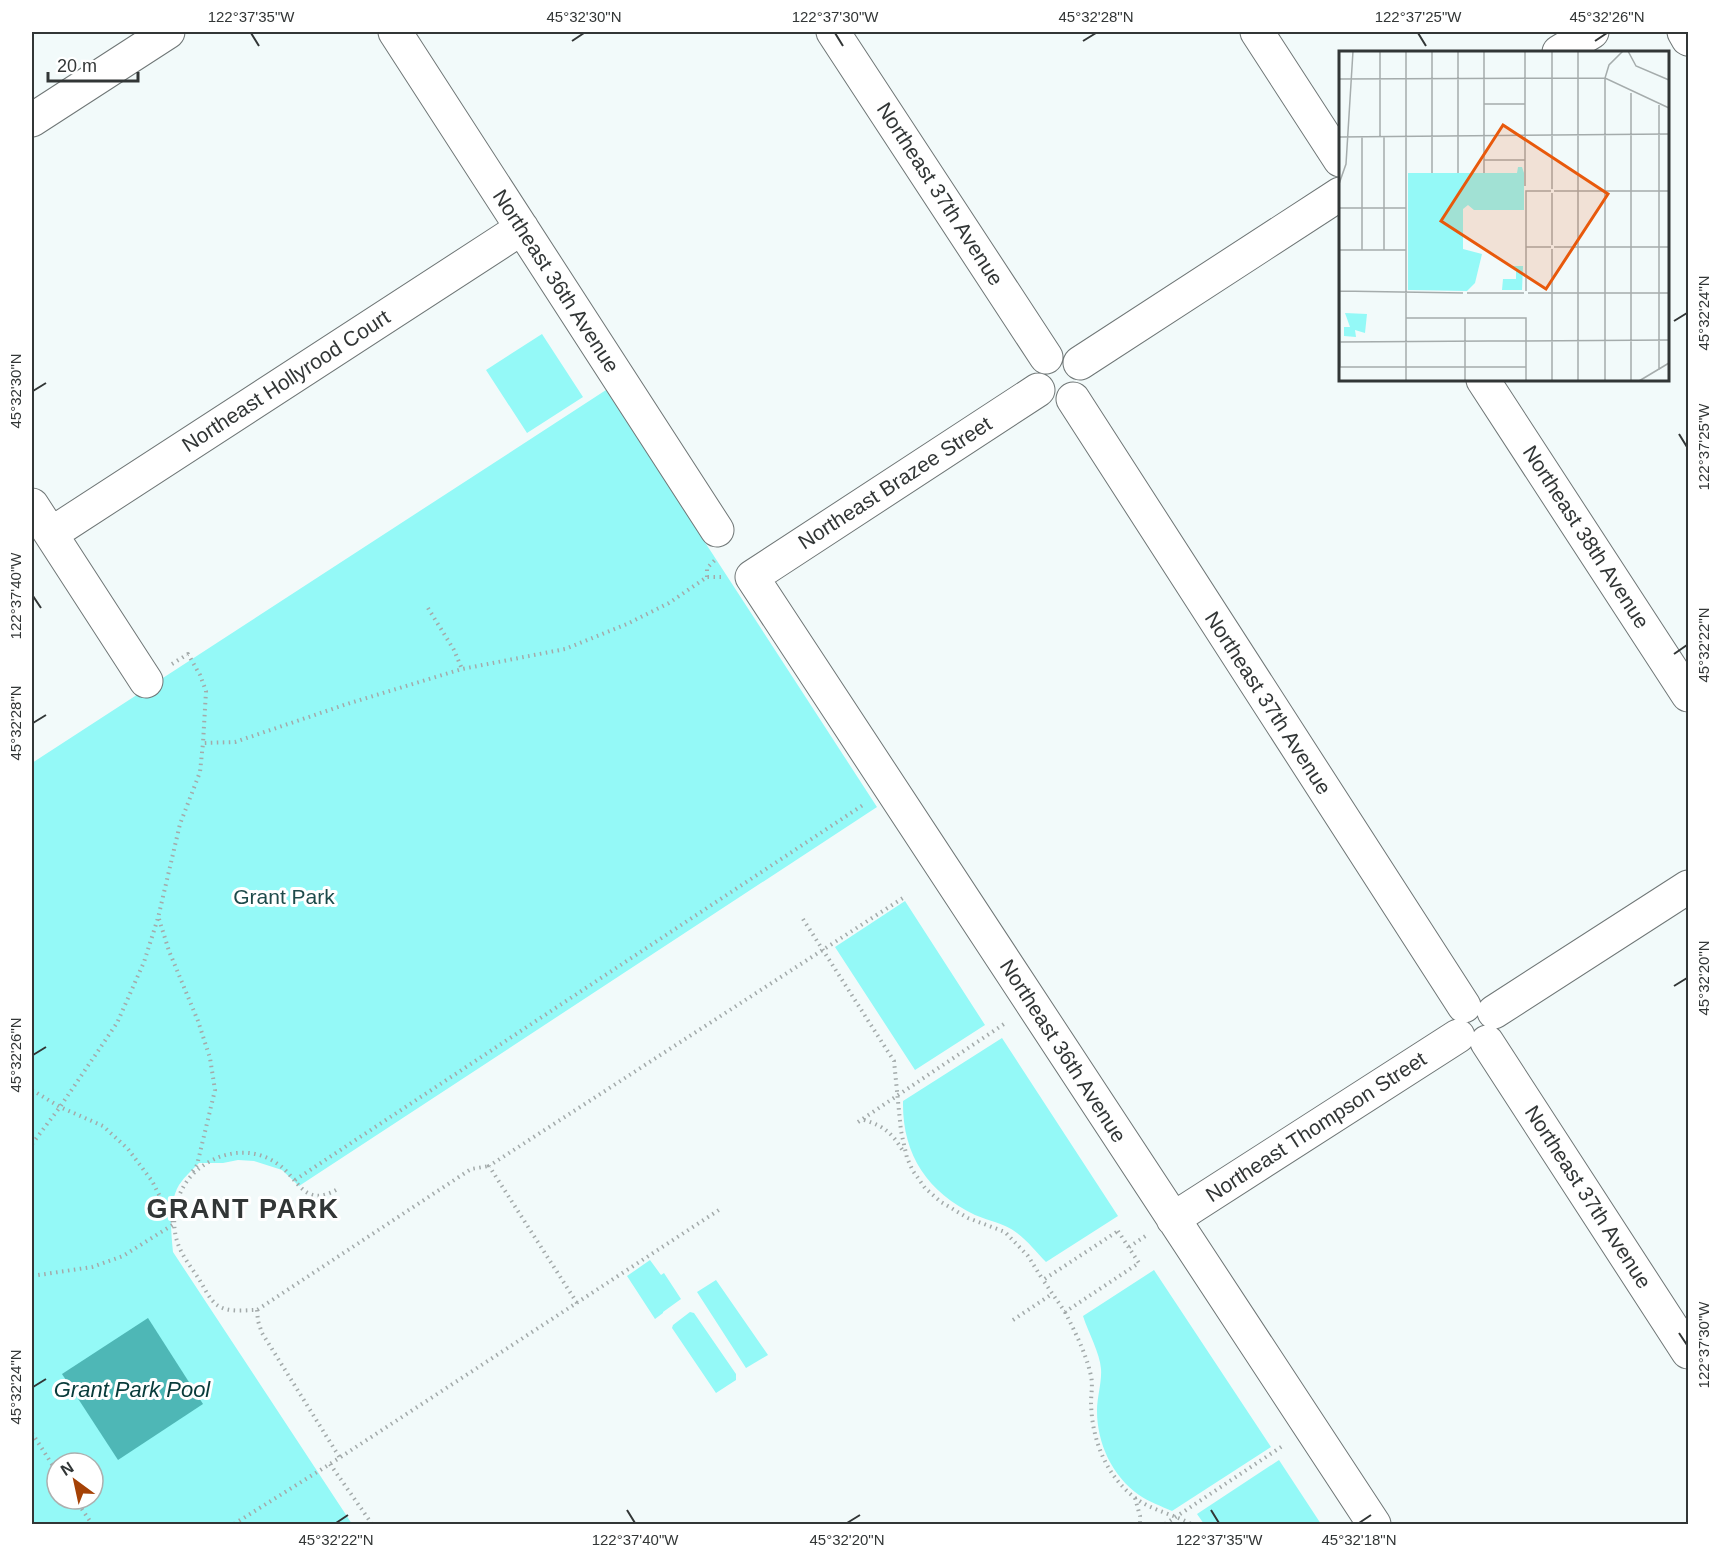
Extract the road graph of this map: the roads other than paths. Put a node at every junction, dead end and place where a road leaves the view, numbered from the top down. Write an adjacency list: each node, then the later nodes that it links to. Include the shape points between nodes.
1 (168, 32): 9 (street)
2 (395, 32): 12 (street, Northeast 36th Avenue)
3 (833, 32): 13 (street, Northeast 37th Avenue)
4 (1257, 32): 10 (street)
5 (1592, 32): 8 (street)
6 (1684, 32): 7 (street)
7 (1689, 39)
8 (1561, 51)
9 (32, 120)
10 (1339, 157)
11 (1339, 195): 14 (street)
12 (522, 228): 19 (street, Northeast 36th Avenue); 20 (street, Northeast Hollyrood Court)
13 (1046, 357): 14 (street, via 1064,353); 16 (street, via 1035,375)
14 (1080, 363): 17 (street, via 1085,380)
15 (1485, 381): 23 (street, Northeast 38th Avenue)
16 (1038, 390): 17 (street, via 1052,401); 21 (street, Northeast Brazee Street)
17 (1073, 399): 25 (street, Northeast 37th Avenue)
18 (32, 505): 20 (street)
19 (717, 530)
20 (51, 534): 22 (street)
21 (752, 577): 26 (street, Northeast 36th Avenue)
22 (146, 681)
23 (1689, 695)
24 (1689, 887): 25 (street, Northeast Thompson Street)
25 (1476, 1024): 26 (street, Northeast Thompson Street); 27 (street, Northeast 37th Avenue)
26 (1173, 1219): 28 (street, Northeast 36th Avenue)
27 (1689, 1352)
28 (1374, 1524)

